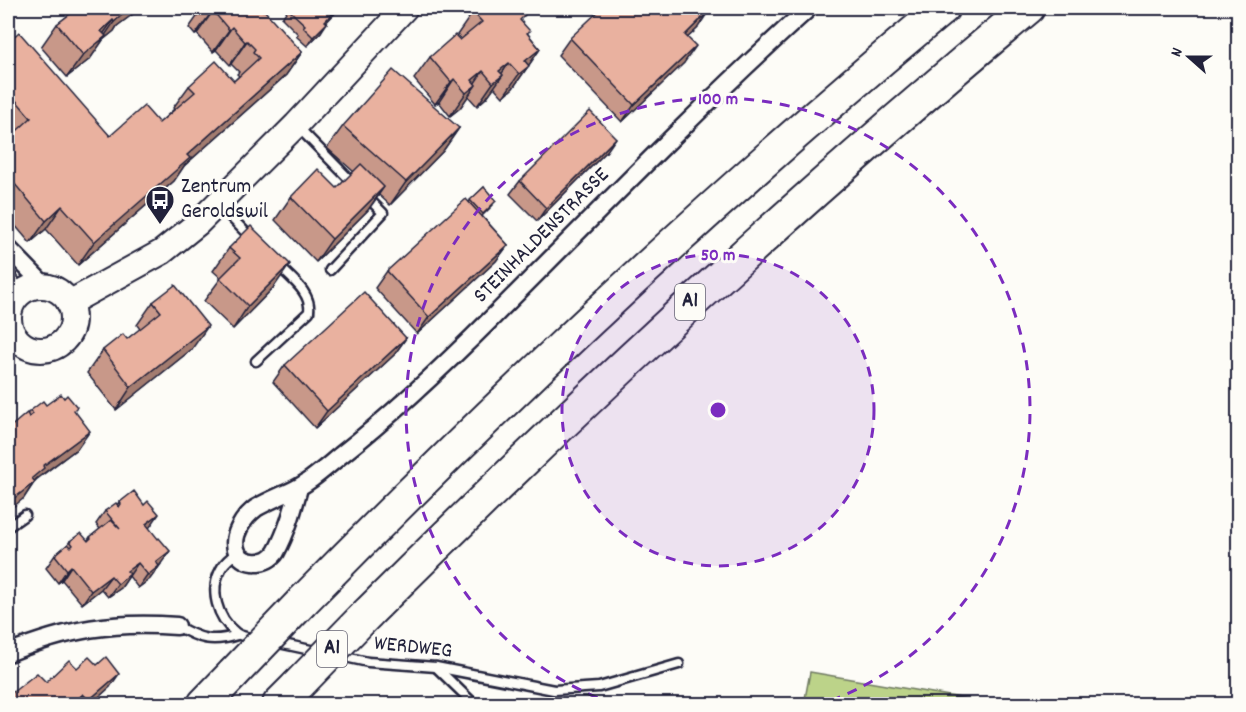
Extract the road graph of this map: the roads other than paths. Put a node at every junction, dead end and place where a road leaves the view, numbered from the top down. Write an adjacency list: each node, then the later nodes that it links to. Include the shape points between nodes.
1 (809, 8): 16 (street, STEINHALDENSTRASSE, via 740,71 412,397)
2 (943, 8): 26 (highway, A1, bridge, via 764,161 620,292 454,450)
3 (1028, 8): 25 (highway, A1, bridge, via 877,135 541,441)
4 (397, 10): 5 (main road)
5 (296, 125): 6 (main road); 10 (lane, via 383,213)
6 (218, 204): 7 (lane); 13 (main road, via 162,252)
7 (257, 244)
8 (8, 248): 12 (street)
9 (273, 261): 15 (lane, via 306,294 309,312)
10 (330, 270)
11 (13, 287): 12 (main road); 14 (main road, via 9,314)
12 (46, 287): 13 (main road, via 63,295)
13 (69, 303): 14 (main road, via 73,322 57,346 47,350)
14 (13, 349)
15 (256, 362)
16 (299, 488): 19 (street, STEINHALDENSTRASSE, via 255,509 244,520 237,532); 19 (street, via 273,557 254,563)
17 (26, 514): 18 (lane)
18 (8, 526)
19 (237, 552): 21 (lane, via 221,568 215,596 217,608)
20 (177, 627): 21 (lane, via 196,637 220,640); 22 (street, via 144,624 82,629)
21 (237, 634): 24 (lane, WERDWEG, via 368,662)
22 (8, 653)
23 (679, 664): 24 (lane, WERDWEG, via 599,687 554,690)
24 (436, 667): 27 (lane)
25 (288, 695)
26 (204, 705)
27 (474, 705)

